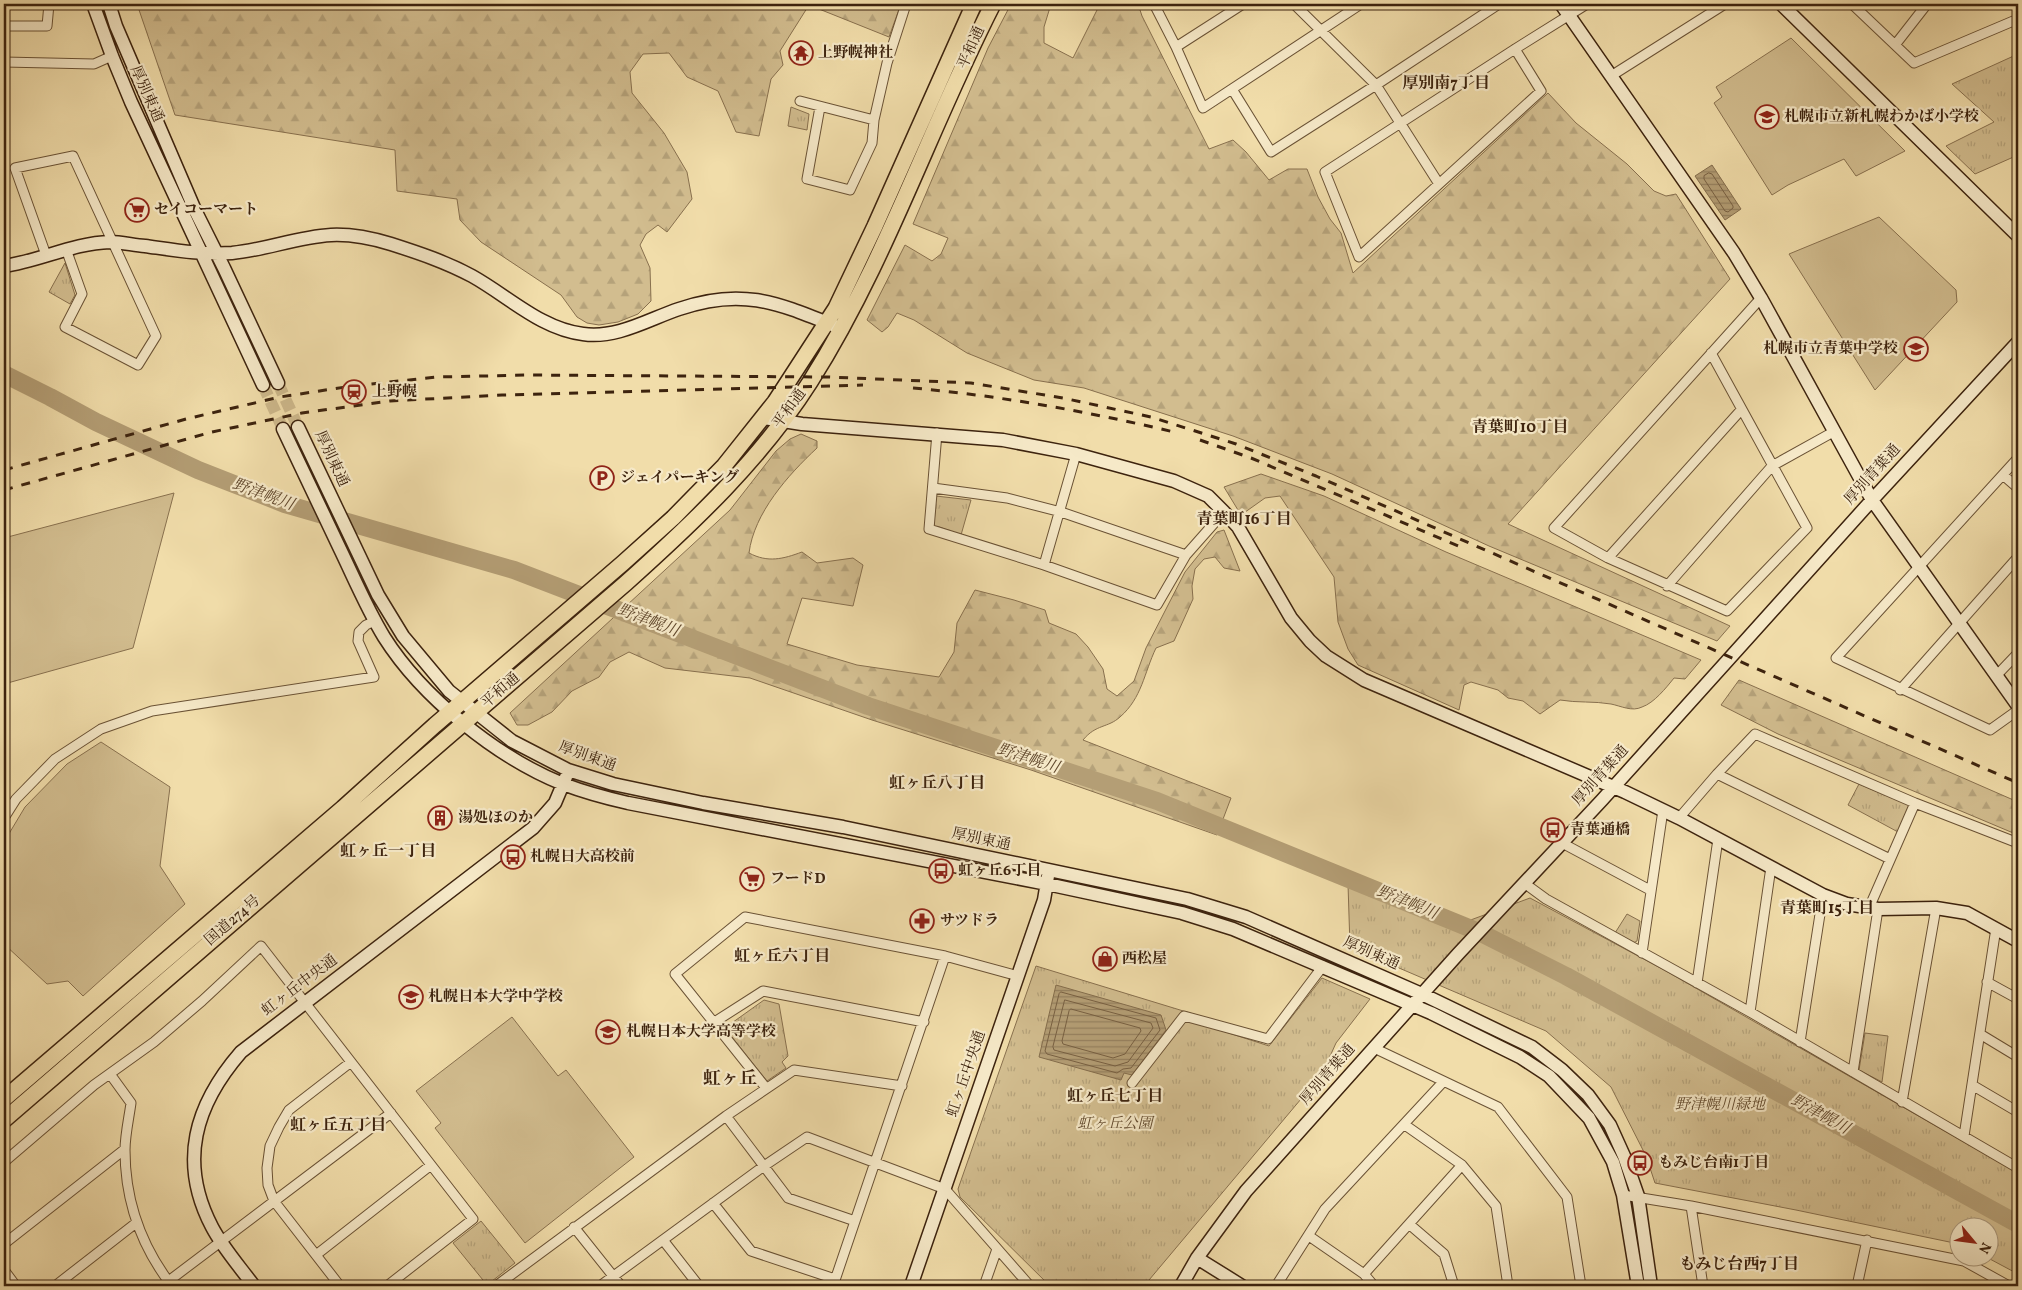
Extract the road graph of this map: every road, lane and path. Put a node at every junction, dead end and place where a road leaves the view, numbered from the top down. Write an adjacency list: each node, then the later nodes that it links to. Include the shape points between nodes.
1 (49, 4): 21 (street, via 47,26)
2 (93, 4): 26 (street, 厚別東通)
3 (109, 4): 39 (street, 厚別東通)
4 (906, 4): 33 (street, via 887,63)
5 (974, 4): 43 (highway, 平和通, via 876,226)
6 (993, 4): 44 (highway, 平和通, via 888,237)
7 (1154, 4): 24 (street)
8 (1243, 4): 24 (street)
9 (1294, 4): 22 (street)
10 (1361, 4): 22 (street)
11 (1499, 4): 29 (street)
12 (1561, 4): 19 (street)
13 (1587, 4): 19 (street)
14 (1725, 4): 18 (street)
15 (1781, 4): 36 (street)
16 (1852, 4): 23 (street)
17 (1927, 4): 23 (street)
18 (1712, 7): 28 (street)
19 (1569, 15): 25 (street); 28 (street)
20 (2018, 19): 23 (street, via 1914,63)
21 (4, 26)
22 (1320, 30): 29 (street); 30 (street)
23 (1895, 45)
24 (1176, 47): 30 (street, via 1203,108)
25 (1515, 49): 34 (street); 35 (street, via 1541,91)
26 (112, 56): 27 (street, via 94,64); 39 (street, 厚別東通, via 131,102)
27 (4, 62)
28 (1611, 76): 42 (street, via 1734,253)
29 (1376, 85): 30 (street, via 1271,152); 34 (street)
30 (1232, 89)
31 (800, 101): 32 (street)
32 (820, 107): 33 (street); 33 (street, via 807,179 850,190 872,143)
33 (874, 120)
34 (1400, 124): 35 (street); 35 (street, via 1325,172 1359,257)
35 (1439, 184)
36 (2016, 230)
37 (112, 242): 38 (street); 38 (street, via 156,336 138,365 65,327 82,294); 39 (street); 40 (street, via 72,156 15,168)
38 (66, 249): 40 (street)
39 (209, 253): 43 (street, via 261,249 330,235 374,239 448,264 480,280 546,322 581,334 607,334 681,308 732,298 776,304); 47 (street, 厚別東通); 48 (street, 厚別東通)
40 (46, 255): 41 (street)
41 (4, 266)
42 (1761, 298): 46 (street); 54 (street)
43 (827, 323): 44 (street); 50 (highway, 平和通)
44 (841, 329): 51 (highway, 平和通, via 809,383)
45 (2018, 344): 62 (street, 厚別青葉通)
46 (1711, 353): 49 (street); 67 (street, via 1554,528)
47 (278, 383)
48 (264, 385)
49 (1741, 410): 58 (street); 67 (street)
50 (764, 418): 51 (street); 77 (highway, 平和通, via 690,501)
51 (782, 420): 55 (street); 79 (highway, 平和通, via 755,456 713,502 626,583)
52 (298, 427): 77 (street, 厚別東通, via 378,595 403,636 439,679)
53 (283, 429): 71 (street, 厚別東通)
54 (1835, 431): 58 (street); 62 (street)
55 (937, 433): 56 (street, via 1003,440); 60 (street)
56 (1076, 454): 63 (street); 64 (street, via 1174,481 1208,496)
57 (2018, 458): 59 (street)
58 (1772, 466): 70 (street); 70 (street, via 1807,528 1727,611)
59 (2003, 475): 61 (street); 69 (street)
60 (933, 488): 63 (street, via 1007,498); 68 (street, via 929,529)
61 (2018, 488)
62 (1872, 500): 69 (street); 83 (street, 厚別青葉通)
63 (1061, 512): 65 (street); 68 (street)
64 (1224, 512): 65 (street); 83 (street, via 1238,527 1291,618 1326,656 1364,680)
65 (1186, 555): 68 (street, via 1157,605)
66 (2018, 557): 72 (street)
67 (1608, 558): 70 (street)
68 (1044, 565)
69 (1920, 566): 72 (street); 75 (street, via 1836,658)
70 (1667, 586)
71 (375, 621): 77 (street, 厚別東通, via 406,666 436,700); 88 (street, via 359,632 358,641 374,677 152,711 101,729 55,759 16,799)
72 (1959, 622): 74 (street); 75 (street)
73 (2018, 653): 74 (street)
74 (1997, 675): 76 (street)
75 (1900, 690): 78 (street, via 1990,730)
76 (2018, 706)
77 (456, 707): 79 (street, 厚別東通); 129 (highway, 国道274号)
78 (2018, 710)
79 (469, 718): 80 (street, 厚別東通); 82 (street, 厚別東通, via 521,763); 134 (highway, 国道274号)
80 (568, 770): 82 (street, 虹ヶ丘中央通); 84 (street, 厚別東通, via 613,784)
81 (1717, 774): 85 (street, via 1755,734); 89 (street); 93 (street)
82 (564, 784): 87 (street, 厚別東通, via 628,803); 112 (street, 虹ヶ丘中央通, via 555,803 533,828)
83 (1614, 787): 86 (street); 91 (street, 厚別青葉通)
84 (702, 803): 87 (street); 95 (street, 厚別東通, via 842,827)
85 (1915, 803): 92 (street); 93 (street)
86 (1663, 810): 89 (street); 98 (street)
87 (699, 817): 97 (street, 厚別東通)
88 (4, 818)
89 (1679, 818): 90 (street)
90 (1718, 839): 94 (street); 109 (street)
91 (1562, 843): 96 (street, 厚別青葉通); 98 (street)
92 (2018, 843)
93 (1890, 859): 101 (street)
94 (1772, 867): 99 (street); 114 (street)
95 (1048, 871): 97 (street, 虹ヶ丘中央通); 110 (street, 厚別東通, via 1187,899 1246,917)
96 (1524, 883): 104 (street, via 1546,899); 110 (street, 厚別青葉通)
97 (1047, 884): 106 (street, 厚別東通, via 1182,913 1233,929); 107 (street, 虹ヶ丘中央通)
98 (1650, 890): 104 (street)
99 (1823, 895): 101 (street); 118 (street)
100 (1936, 908): 101 (street); 102 (street, via 1967,913); 130 (street)
101 (1873, 909): 122 (street)
102 (1996, 928): 103 (street); 108 (street)
103 (2018, 941)
104 (1642, 953): 109 (street)
105 (945, 956): 107 (street); 115 (street); 116 (street, via 745,917 674,974)
106 (1323, 966): 113 (street, 厚別東通); 125 (street, via 1268,1039 1184,1016)
107 (1018, 976): 144 (street, 虹ヶ丘中央通)
108 (1987, 982): 111 (street); 117 (street)
109 (1697, 983): 114 (street)
110 (1424, 995): 113 (street, 厚別青葉通); 146 (street, 厚別東通, via 1532,1046 1562,1070 1588,1095 1610,1125)
111 (2018, 999)
112 (305, 1003): 121 (street); 123 (street, via 261,946 154,1042); 157 (street, 虹ヶ丘中央通, via 241,1052 222,1073 199,1121 195,1172 199,1197)
113 (1414, 1005): 119 (street, 厚別青葉通); 145 (street, 厚別東通, via 1549,1076 1589,1118 1613,1162)
114 (1750, 1012): 118 (street)
115 (924, 1022): 116 (street, via 762,991); 127 (street)
116 (713, 1023): 128 (street)
117 (1980, 1034): 120 (street); 126 (street)
118 (1800, 1042): 122 (street)
119 (1374, 1048): 124 (street); 161 (street, 厚別青葉通, via 1246,1191)
120 (2018, 1056)
121 (351, 1062): 132 (street); 147 (street, via 289,1110 278,1127 270,1146 267,1168 268,1186)
122 (1853, 1072): 130 (street)
123 (110, 1074): 137 (street, via 131,1104); 138 (street)
124 (1443, 1082): 135 (street); 185 (street, via 1498,1107 1567,1197)
125 (1132, 1083)
126 (1972, 1085): 131 (street); 136 (street)
127 (902, 1086): 128 (street, via 794,1070); 139 (street)
128 (766, 1088): 133 (street)
129 (4, 1098)
130 (1902, 1102): 136 (street)
131 (2018, 1112)
132 (391, 1113): 140 (street); 147 (street)
133 (726, 1116): 142 (street); 153 (street)
134 (4, 1120)
135 (1405, 1125): 141 (street); 154 (street, via 1326,1209)
136 (1964, 1136): 143 (street)
137 (125, 1149): 151 (street); 158 (street)
138 (4, 1162)
139 (875, 1163): 142 (street, via 807,1137); 144 (street); 150 (street)
140 (431, 1165): 160 (street); 171 (street, via 473,1219)
141 (1462, 1165): 152 (street); 184 (street, via 1496,1206)
142 (764, 1166): 148 (street); 150 (street, via 788,1198)
143 (2018, 1168)
144 (944, 1189): 159 (street); 176 (street, 虹ヶ丘中央通)
145 (1623, 1194): 146 (street); 186 (street, 厚別東通)
146 (1638, 1196): 149 (street); 187 (street, 厚別東通)
147 (274, 1201): 157 (street); 160 (street)
148 (713, 1203): 155 (street); 165 (street, via 751,1251)
149 (1691, 1206): 156 (street); 188 (street)
150 (855, 1221): 165 (street)
151 (136, 1223): 166 (street); 168 (street)
152 (1409, 1224): 163 (street); 183 (street, via 1444,1254)
153 (574, 1227): 164 (street); 172 (street)
154 (1309, 1236): 163 (street); 181 (street)
155 (663, 1240): 164 (street); 175 (street)
156 (1867, 1240): 189 (street); 190 (street, via 1964,1261)
157 (220, 1241): 166 (street); 169 (street, 虹ヶ丘中央通)
158 (4, 1244)
159 (997, 1249): 177 (street); 178 (street)
160 (316, 1255): 170 (street)
161 (1197, 1258): 179 (street, 厚別青葉通); 180 (street)
162 (4, 1270): 167 (street)
163 (1364, 1274): 182 (street)
164 (614, 1276): 173 (street); 174 (street)
165 (834, 1283)
166 (167, 1285)
167 (16, 1286)
168 (55, 1286)
169 (254, 1286)
170 (340, 1286)
171 (387, 1286)
172 (496, 1286)
173 (600, 1286)
174 (621, 1286)
175 (699, 1286)
176 (911, 1286)
177 (984, 1286)
178 (1030, 1286)
179 (1181, 1286)
180 (1242, 1286)
181 (1276, 1286)
182 (1374, 1286)
183 (1454, 1286)
184 (1508, 1286)
185 (1581, 1286)
186 (1638, 1286)
187 (1651, 1286)
188 (1704, 1286)
189 (1857, 1286)
190 (2009, 1286)

